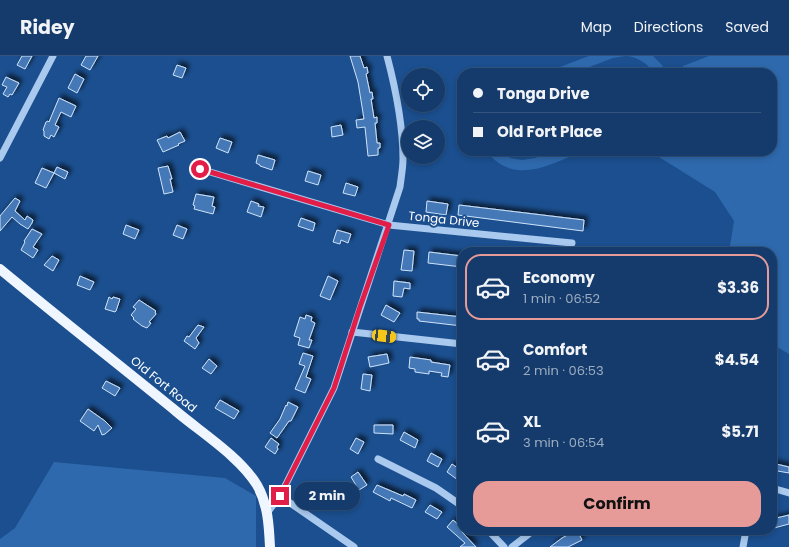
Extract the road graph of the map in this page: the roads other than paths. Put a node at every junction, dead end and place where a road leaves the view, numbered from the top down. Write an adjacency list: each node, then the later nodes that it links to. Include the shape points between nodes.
1 (52, 56): 3 (street)
2 (387, 56): 5 (street, via 398,102 403,161 400,187)
3 (0, 158)
4 (200, 169): 5 (street, Tonga Drive)
5 (389, 225): 6 (street, Tonga Drive); 8 (street)
6 (572, 244)
7 (0, 269): 15 (main road, Old Fort Road, via 237,462 256,485)
8 (352, 332): 9 (street); 13 (street, via 334,388)
9 (457, 343)
10 (378, 459): 14 (street, via 436,488)
11 (777, 489): 12 (street)
12 (789, 493)
13 (280, 496): 15 (street); 20 (street)
14 (457, 503)
15 (267, 513): 19 (main road, Old Fort Road)
16 (493, 535): 21 (street)
17 (528, 535): 22 (street)
18 (745, 535): 23 (street)
19 (270, 547)
20 (354, 547)
21 (504, 547)
22 (512, 547)
23 (743, 547)

